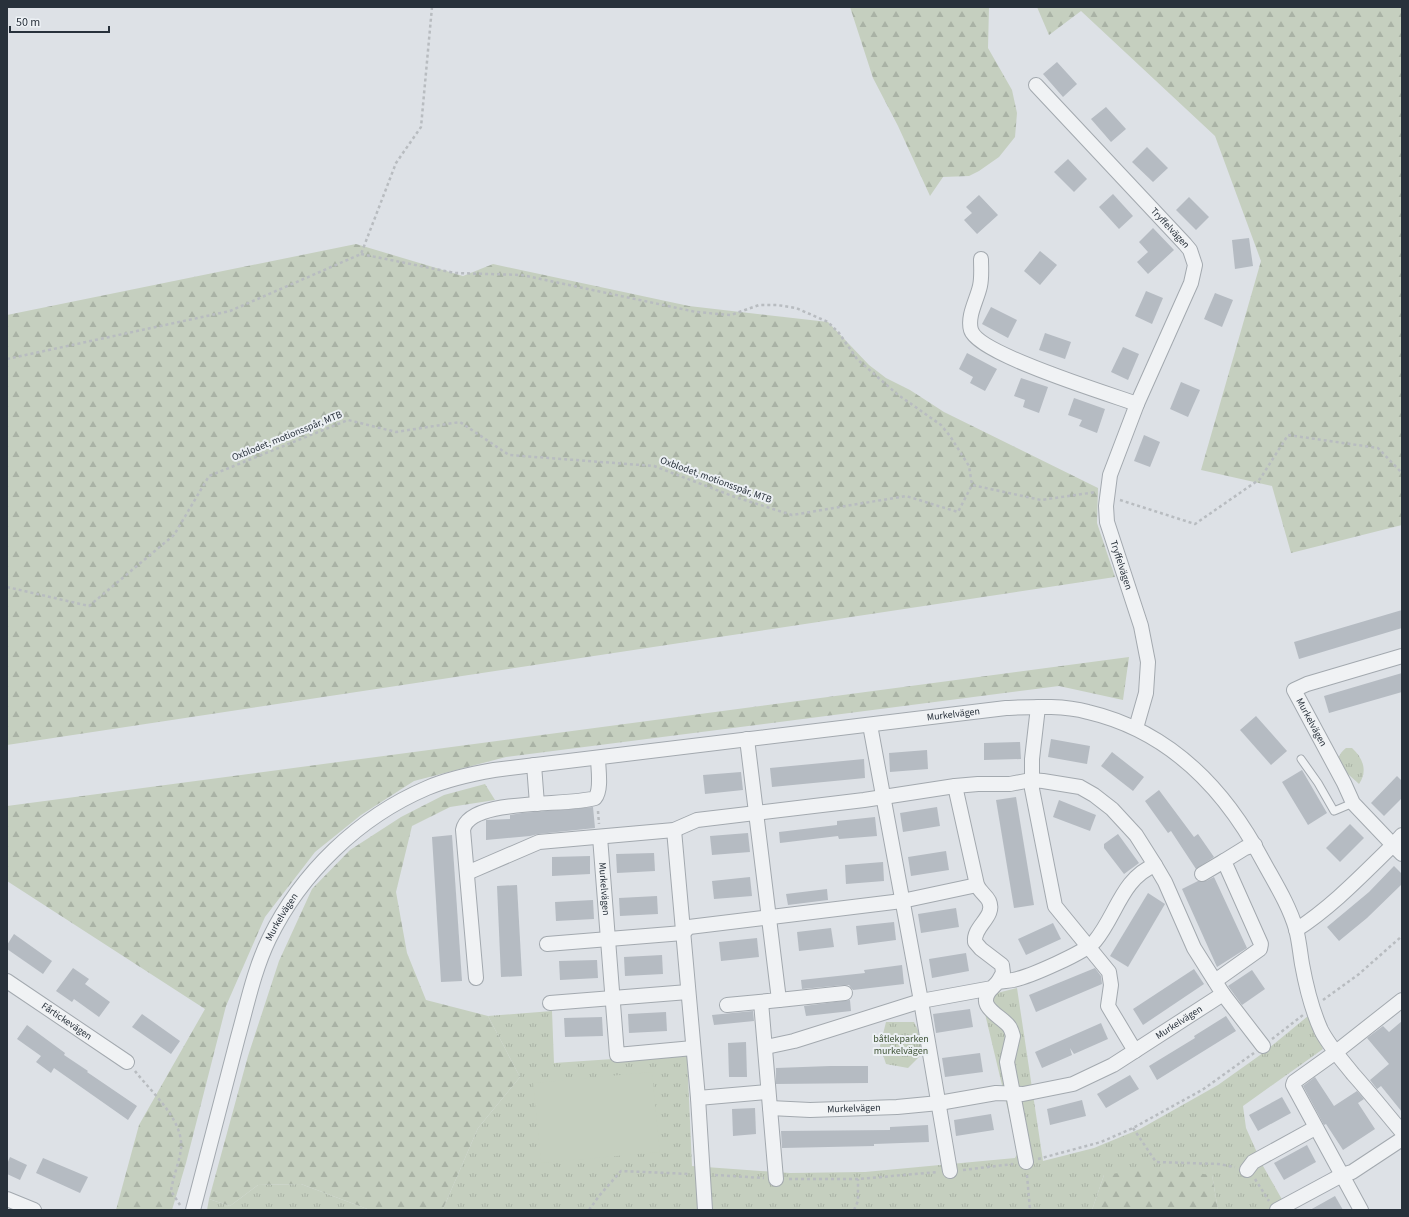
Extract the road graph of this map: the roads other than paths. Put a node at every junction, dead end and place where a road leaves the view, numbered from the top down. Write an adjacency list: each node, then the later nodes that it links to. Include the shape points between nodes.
1 (1036, 85): 3 (street, Tryffelvägen, via 1185,244 1193,258 1195,266 1191,283)
2 (981, 259): 3 (street, via 980,288 970,323 971,331 979,341 1020,362)
3 (1137, 404): 7 (street, Tryffelvägen, via 1110,475 1107,496 1107,522 1141,626 1148,662 1146,693)
4 (1402, 656): 15 (street, Murkelvägen, via 1294,690)
5 (1038, 707): 6 (street, Murkelvägen, via 1006,708); 7 (street, Murkelvägen, via 1088,712); 12 (street)
6 (870, 725): 8 (street, Murkelvägen); 14 (street)
7 (1136, 728): 21 (street, Murkelvägen, via 1174,751 1203,776 1231,807)
8 (747, 739): 9 (street, Murkelvägen); 17 (street)
9 (598, 758): 11 (street, Murkelvägen); 16 (street, via 597,796 590,800)
10 (1300, 759): 15 (lane, via 1334,811)
11 (534, 765): 16 (street); 70 (street, Murkelvägen, via 470,775 428,788 409,797 372,818 350,836 303,884 268,940 254,978)
12 (1031, 780): 13 (street, via 1010,784); 23 (street, via 1080,787 1094,795 1112,809 1136,835); 33 (street, via 1055,906)
13 (955, 786): 14 (street); 26 (street)
14 (883, 797): 17 (street); 27 (street)
15 (1353, 803): 20 (street, Murkelvägen)
16 (537, 804): 24 (street, via 482,812 465,822 463,830)
17 (756, 813): 18 (street, via 697,820); 28 (street)
18 (674, 830): 19 (street); 30 (street)
19 (600, 837): 24 (street, via 539,842); 31 (street, Murkelvägen)
20 (1399, 844): 29 (street, Murkelvägen, via 1317,916)
21 (1255, 845): 22 (street); 29 (street, Murkelvägen, via 1280,892)
22 (1224, 861): 25 (street); 36 (street, via 1261,944 1257,952)
23 (1155, 865): 33 (street, via 1129,885 1098,937); 36 (street, via 1194,948)
24 (467, 873): 34 (street)
25 (1202, 874)
26 (977, 885): 27 (street); 37 (street, via 991,907 975,933 975,942 1002,965 1003,972)
27 (902, 901): 28 (street); 44 (street)
28 (770, 917): 30 (street, via 689,927); 42 (street)
29 (1296, 930): 52 (street, Murkelvägen, via 1312,1007 1322,1032)
30 (683, 933): 31 (street); 38 (street)
31 (608, 941): 32 (street); 41 (street, Murkelvägen)
32 (547, 944)
33 (1088, 948): 37 (street, via 1024,976); 51 (street, via 1109,972 1111,985 1108,1006)
34 (476, 978)
35 (7, 981): 53 (street, Fårtickevägen)
36 (1215, 981): 40 (street)
37 (995, 985): 44 (street); 55 (street, via 988,993 989,1010 1007,1024 1014,1036 1006,1062)
38 (688, 992): 41 (street); 50 (street)
39 (845, 993): 42 (street)
40 (1223, 994): 48 (street); 51 (street, Murkelvägen)
41 (613, 998): 46 (street); 50 (street, Murkelvägen, via 617,1055)
42 (779, 1000): 45 (street)
43 (1402, 1000): 52 (street)
44 (921, 1001): 49 (street, via 794,1041); 57 (street)
45 (761, 1002): 47 (street); 49 (street)
46 (550, 1003)
47 (727, 1005)
48 (1263, 1046)
49 (766, 1047): 54 (street)
50 (693, 1048): 56 (street)
51 (1135, 1051): 55 (street, Murkelvägen, via 1113,1065 1073,1084 1023,1094)
52 (1336, 1052): 59 (street, via 1294,1082 1295,1091); 60 (street, Murkelvägen)
53 (127, 1062)
54 (768, 1092): 56 (street); 58 (street)
55 (1012, 1092): 57 (street, Murkelvägen); 62 (street)
56 (698, 1098): 71 (street)
57 (939, 1103): 58 (street, Murkelvägen, via 858,1109); 64 (street)
58 (770, 1108): 66 (street)
59 (1315, 1128): 63 (street, via 1253,1162); 65 (street)
60 (1402, 1132)
61 (1402, 1139): 65 (street, via 1352,1172)
62 (1026, 1162)
63 (1247, 1170)
64 (950, 1171)
65 (1342, 1175): 68 (street); 72 (street)
66 (776, 1179)
67 (7, 1199): 69 (street)
68 (1274, 1207)
69 (34, 1210)
70 (193, 1210)
71 (705, 1210)
72 (1362, 1210)

